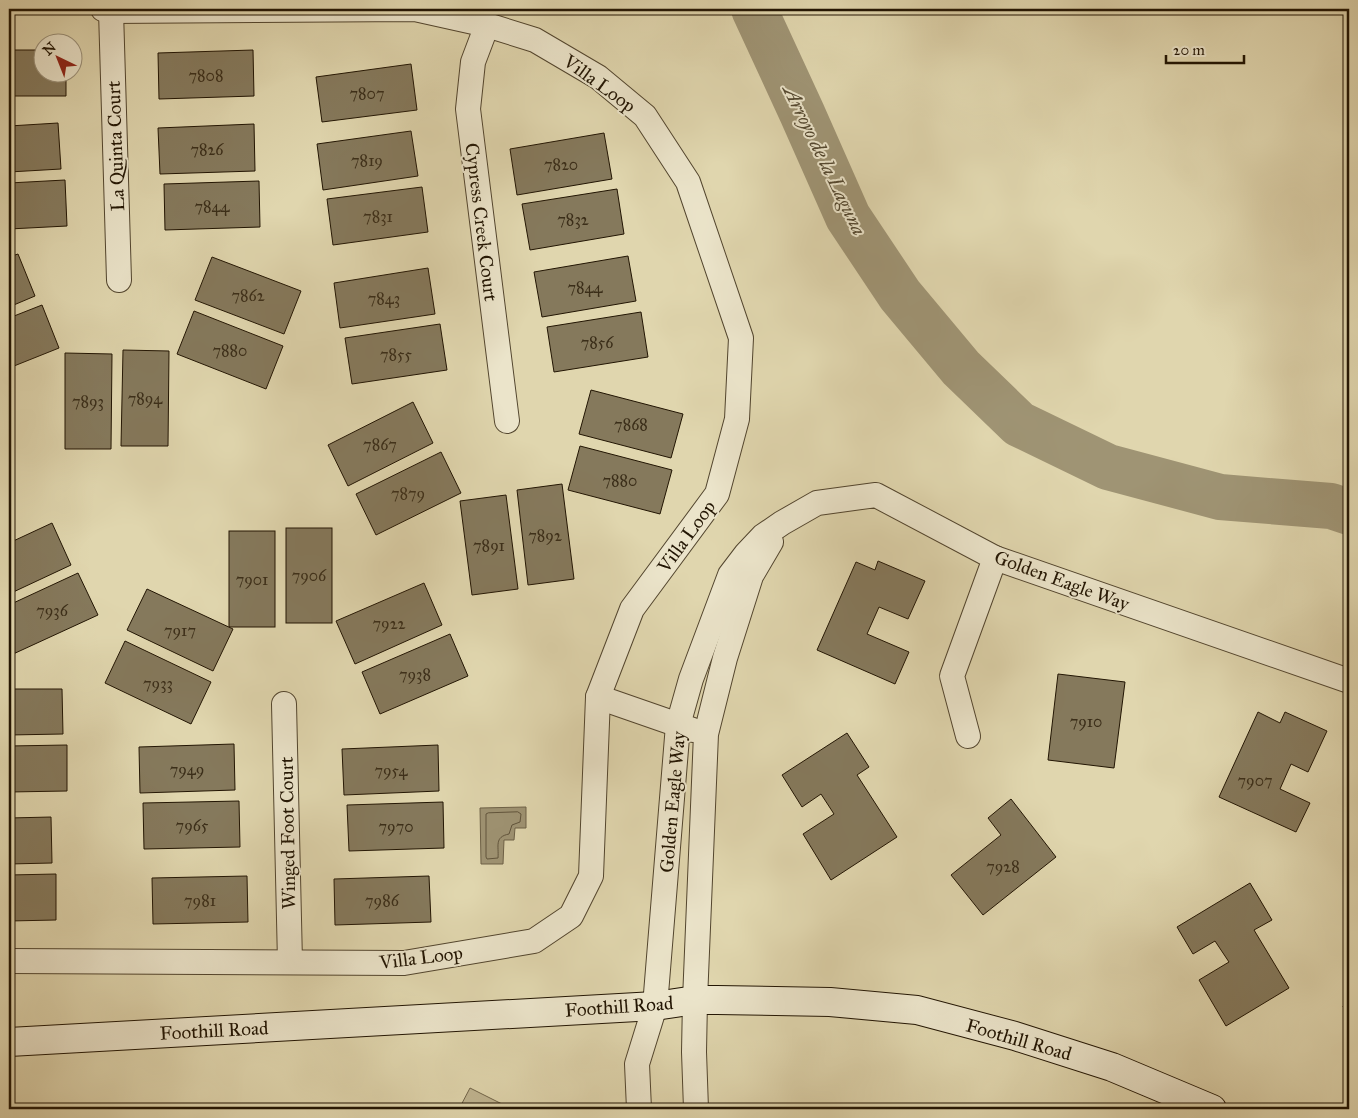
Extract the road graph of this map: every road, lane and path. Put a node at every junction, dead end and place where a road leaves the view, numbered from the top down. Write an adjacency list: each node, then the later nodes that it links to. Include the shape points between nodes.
1 (107, 10): 2 (street, Villa Loop, via 415,9); 3 (street, La Quinta Court)
2 (487, 25): 4 (street, Cypress Creek Court, via 473,62 468,109); 8 (street, Villa Loop, via 536,40 598,77 645,116 688,182 741,338 738,419 717,494 632,609)
3 (119, 280)
4 (507, 422)
5 (782, 523): 6 (street, Golden Eagle Way, via 817,503 876,495); 10 (street, Golden Eagle Way, via 763,536 730,575 691,679); 11 (street, Golden Eagle Way, via 751,576 725,658)
6 (995, 558): 7 (street, Golden Eagle Way); 12 (street, via 952,676)
7 (1349, 681)
8 (598, 696): 10 (street); 14 (street, Villa Loop, via 591,876 571,916 534,941 404,963)
9 (284, 704): 14 (street, Winged Foot Court)
10 (678, 725): 11 (street); 16 (street, Golden Eagle Way)
11 (706, 734): 15 (street, Golden Eagle Way)
12 (968, 736)
13 (9, 961): 14 (street, Villa Loop)
14 (290, 962)
15 (695, 1000): 16 (main road, Foothill Road); 19 (street, Golden Eagle Way); 20 (main road, Foothill Road, via 830,1002 917,1010 1112,1067)
16 (655, 1006): 17 (main road, Foothill Road); 18 (street, Golden Eagle Way, via 637,1064)
17 (9, 1042)
18 (639, 1109)
19 (696, 1109)
20 (1212, 1109)

